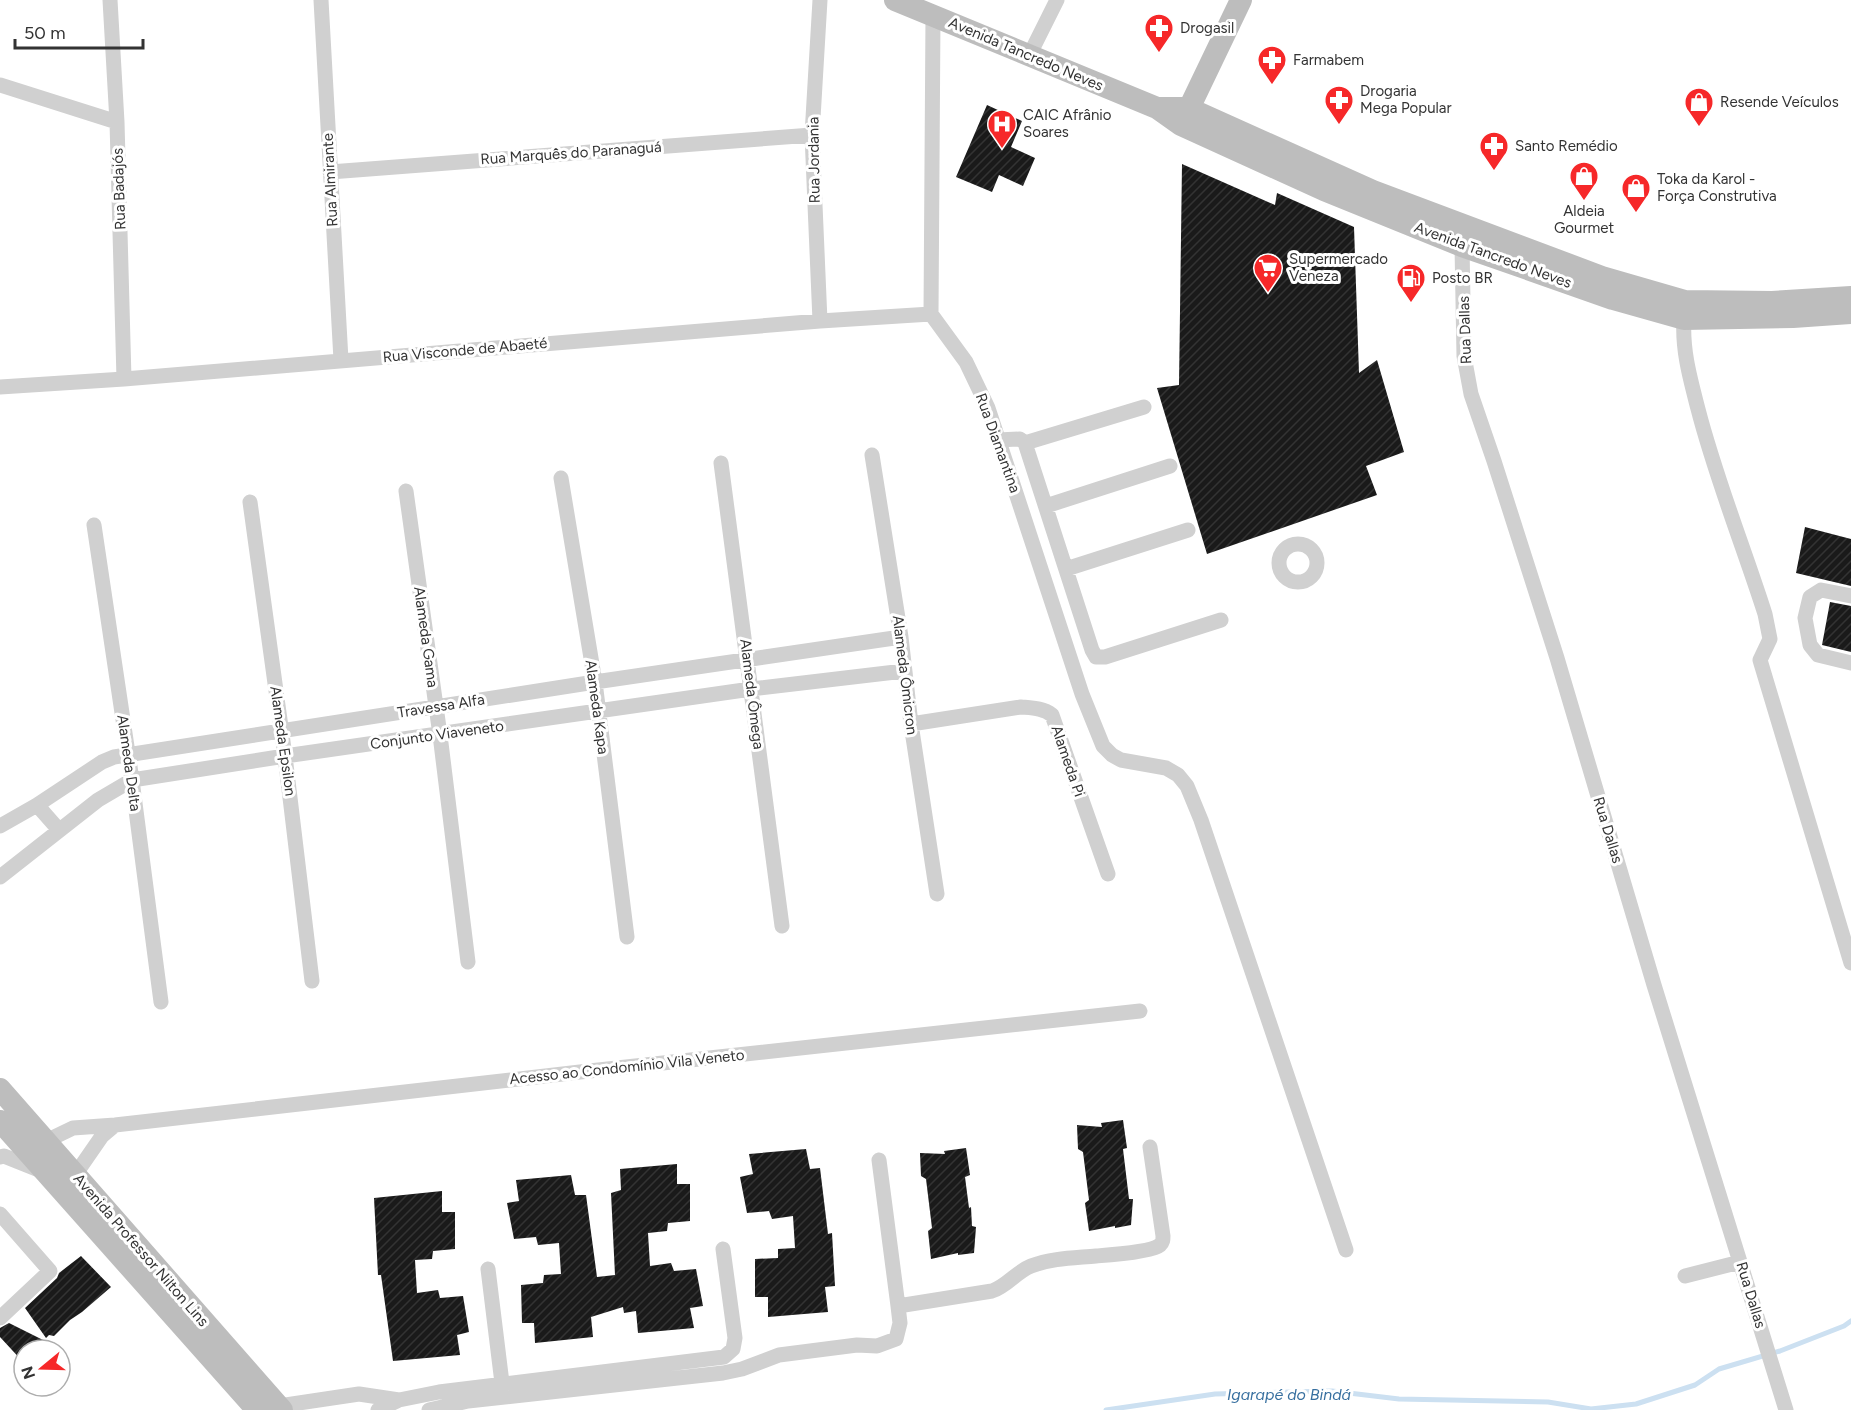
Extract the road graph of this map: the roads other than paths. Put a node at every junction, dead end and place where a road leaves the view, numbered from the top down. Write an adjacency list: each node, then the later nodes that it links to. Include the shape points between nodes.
1 (110, 0): 11 (street, Rua Badajós)
2 (321, 0): 13 (street, Rua Almirante)
3 (820, 0): 12 (street, Rua Jordania)
4 (895, 0): 7 (main road, Avenida Tancredo Neves)
5 (1056, 0): 8 (street)
6 (1241, 0): 10 (main road)
7 (933, 15): 8 (main road, Avenida Tancredo Neves); 17 (street)
8 (1029, 56): 10 (main road, Avenida Tancredo Neves)
9 (0, 85): 11 (street)
10 (1184, 117): 14 (main road, Avenida Tancredo Neves, via 1324,190); 15 (main road, Avenida Tancredo Neves, via 1602,278 1685,302)
11 (117, 122): 21 (street, Rua Badajós)
12 (812, 135): 13 (street, Rua Marquês do Paranaguá); 19 (street, Rua Jordania)
13 (330, 172): 20 (street, Rua Almirante)
14 (1462, 246): 18 (main road, Avenida Tancredo Neves, via 1613,299); 77 (street, Rua Dallas, via 1464,356 1471,394 1557,658)
15 (1851, 297)
16 (1851, 313): 18 (main road, Avenida Tancredo Neves)
17 (931, 314): 19 (street, Rua Visconde de Abaeté); 24 (street, Rua Diamantina, via 966,362)
18 (1684, 319): 61 (street, via 1686,363 1711,456 1765,614 1770,639 1760,660)
19 (820, 321): 20 (street, Rua Visconde de Abaeté)
20 (341, 360): 21 (street, Rua Visconde de Abaeté)
21 (124, 379): 22 (street, Rua Visconde de Abaeté)
22 (0, 387)
23 (1144, 407): 25 (street)
24 (998, 440): 25 (street, via 1020,439); 76 (street, Rua Diamantina, via 1103,746 1121,760 1166,768 1187,786)
25 (1025, 443): 32 (street)
26 (872, 455): 38 (street, Alameda Ômicron)
27 (721, 463): 39 (street, Alameda Ômega)
28 (1170, 466): 32 (street)
29 (561, 478): 42 (street, Alameda Kapa)
30 (406, 491): 44 (street, Alameda Gama)
31 (250, 502): 47 (street, Alameda Epsilon)
32 (1046, 506): 35 (street)
33 (94, 525): 49 (street, Alameda Delta)
34 (1188, 530): 35 (street)
35 (1066, 568): 37 (street, via 1096,657)
36 (1851, 596): 40 (street, via 1821,590 1810,597 1804,618 1810,645 1818,655)
37 (1221, 620)
38 (901, 637): 39 (street, Travessa Alfa); 41 (street, Alameda Ômicron)
39 (748, 659): 42 (street, Travessa Alfa); 43 (street, Alameda Ômega)
40 (1851, 663)
41 (904, 671): 43 (street, Conjunto Viaveneto); 46 (street, Alameda Ômicron)
42 (595, 682): 44 (street, Travessa Alfa); 45 (street, Alameda Kapa)
43 (751, 689): 45 (street, Conjunto Viaveneto); 58 (street, Alameda Ômega)
44 (436, 707): 47 (street, Travessa Alfa); 48 (street, Alameda Gama)
45 (598, 711): 48 (street, Conjunto Viaveneto); 59 (street, Alameda Kapa)
46 (911, 724): 56 (street, Alameda Pi, via 1021,707 1052,715); 57 (street, Alameda Ômicron)
47 (281, 730): 49 (street, Travessa Alfa); 50 (street, Alameda Epsilon)
48 (440, 735): 50 (street, Conjunto Viaveneto); 60 (street, Alameda Gama)
49 (129, 754): 51 (street, Alameda Delta); 52 (street, Travessa Alfa, via 102,762)
50 (285, 756): 51 (street, Conjunto Viaveneto); 62 (street, Alameda Epsilon)
51 (132, 780): 54 (street, Conjunto Viaveneto); 63 (street, Alameda Delta)
52 (37, 805): 53 (street, Travessa Alfa); 54 (street)
53 (0, 826)
54 (59, 830): 55 (street, Conjunto Viaveneto)
55 (3, 869)
56 (1108, 874)
57 (937, 894)
58 (782, 926)
59 (627, 937)
60 (468, 962)
61 (1851, 963)
62 (312, 981)
63 (161, 1002)
64 (1140, 1011): 67 (street, Acesso ao Condomínio Vila Veneto)
65 (0, 1089): 68 (main road, Avenida Professor Nilton Lins)
66 (0, 1121): 72 (main road, Avenida Professor Nilton Lins)
67 (115, 1125): 68 (street, Acesso ao Condomínio Vila Veneto, via 73,1128); 73 (street, via 102,1136)
68 (46, 1141): 73 (main road, Avenida Professor Nilton Lins)
69 (1150, 1146): 80 (street, via 1163,1236 1158,1246 1053,1260 1030,1266 992,1291)
70 (1, 1155): 72 (street)
71 (879, 1160): 80 (street)
72 (44, 1171): 84 (main road, Avenida Professor Nilton Lins)
73 (75, 1175): 84 (main road, Avenida Professor Nilton Lins)
74 (0, 1214): 81 (street, via 50,1270)
75 (723, 1249): 82 (street, via 735,1338 733,1350 724,1357)
76 (1346, 1250)
77 (1740, 1262): 79 (street); 87 (street, Rua Dallas)
78 (488, 1269): 82 (street)
79 (1684, 1276)
80 (898, 1306): 86 (street, via 900,1323 896,1339 877,1346 779,1355 723,1373 468,1401)
81 (0, 1318)
82 (502, 1383): 83 (street)
83 (399, 1400): 84 (street, via 359,1394); 85 (street)
84 (273, 1409)
85 (378, 1410)
86 (429, 1410)
87 (1786, 1410)

